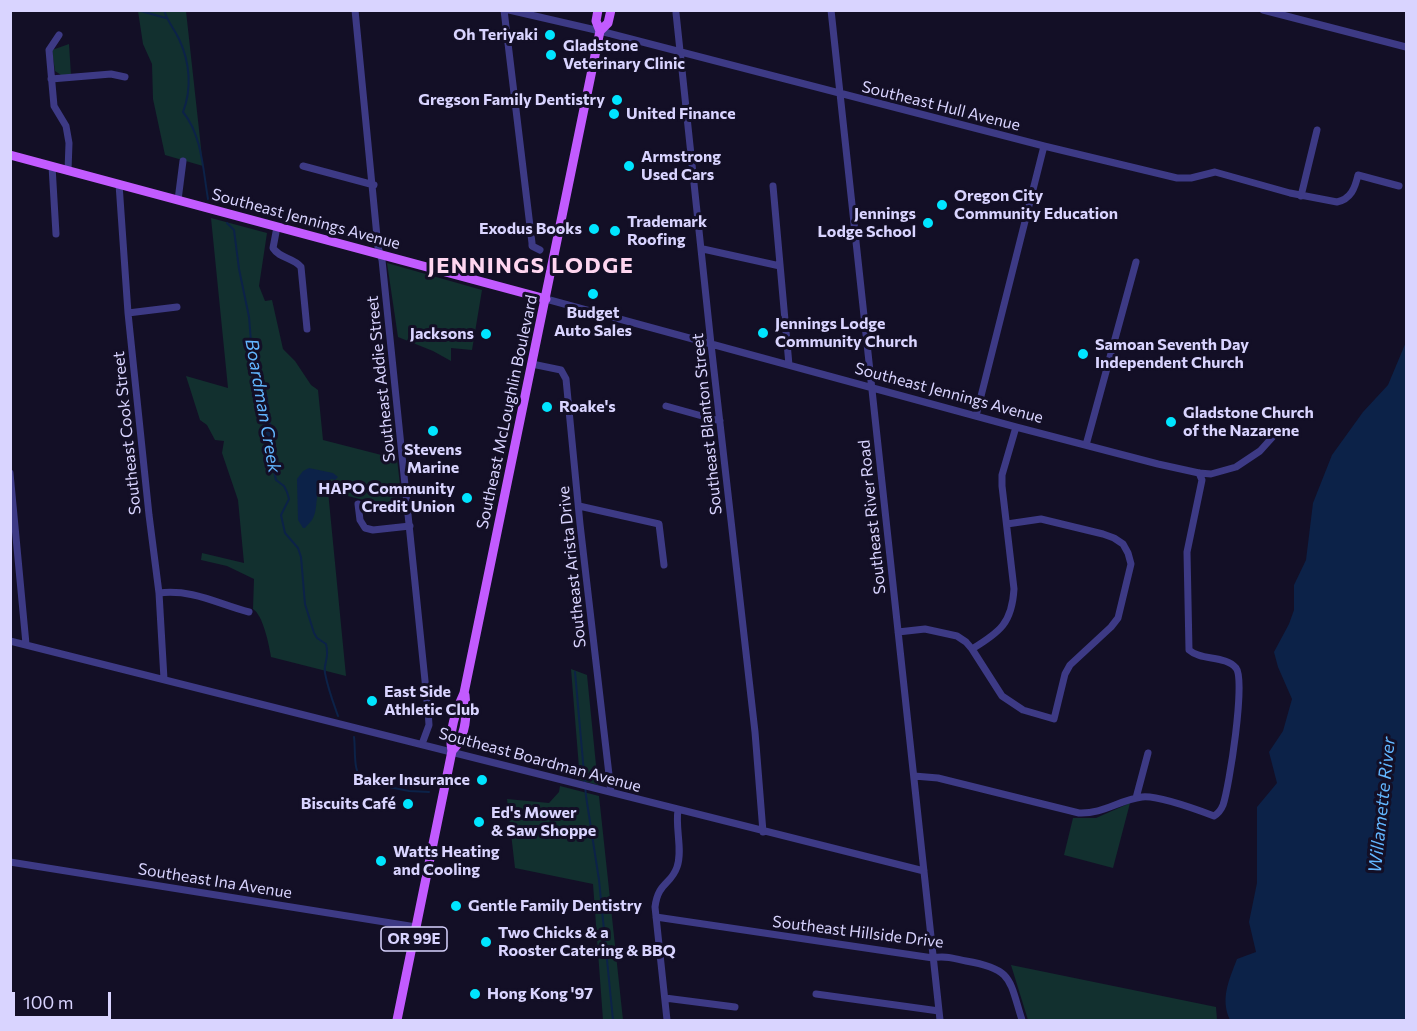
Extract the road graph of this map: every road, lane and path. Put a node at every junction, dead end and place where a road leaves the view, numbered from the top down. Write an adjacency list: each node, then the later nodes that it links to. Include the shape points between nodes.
1 (355, 10): 23 (street, Southeast Addie Street)
2 (506, 10): 8 (street, Southeast Hull Avenue); 31 (street, via 531,243)
3 (598, 10): 8 (main road, Southeast McLoughlin Boulevard / OR 99E)
4 (611, 10): 8 (main road, Southeast McLoughlin Boulevard / OR 99E, via 608,23)
5 (831, 10): 14 (street, Southeast River Road)
6 (1263, 10): 10 (street)
7 (676, 13): 11 (street, Southeast Blanton Street)
8 (600, 32): 11 (street, Southeast Hull Avenue); 35 (main road, Southeast McLoughlin Boulevard / OR 99E)
9 (59, 34): 13 (street, via 49,50)
10 (1407, 47)
11 (681, 52): 14 (street, Southeast Hull Avenue); 30 (street, Southeast Blanton Street)
12 (125, 76): 13 (street)
13 (51, 79): 21 (street, via 54,106 68,134)
14 (840, 93): 16 (street, Southeast Hull Avenue); 42 (street, Southeast River Road)
15 (1317, 130): 26 (street)
16 (1044, 146): 26 (street, Southeast Hull Avenue, via 1177,178 1215,172); 44 (street)
17 (10, 155): 19 (main road, Southeast Jennings Avenue)
18 (183, 161): 27 (street)
19 (52, 166): 21 (main road, Southeast Jennings Avenue); 29 (street)
20 (303, 166): 23 (street)
21 (68, 171): 22 (main road, Southeast Jennings Avenue)
22 (119, 184): 27 (main road, Southeast Jennings Avenue); 37 (street, Southeast Cook Street)
23 (374, 184): 32 (street, Southeast Addie Street)
24 (773, 186): 34 (street)
25 (1398, 186): 26 (street, Southeast Hull Avenue, via 1358,175 1353,190 1342,201)
26 (1301, 196)
27 (178, 200): 28 (main road, Southeast Jennings Avenue)
28 (277, 227): 32 (main road, Southeast Jennings Avenue); 38 (street, via 273,248 301,267)
29 (56, 234)
30 (703, 249): 34 (street); 39 (street, Southeast Blanton Street)
31 (540, 250)
32 (380, 254): 35 (main road, Southeast Jennings Avenue); 54 (street, Southeast Addie Street)
33 (1136, 262): 48 (street)
34 (780, 266): 41 (street)
35 (546, 300): 39 (street, Southeast Jennings Avenue); 40 (main road, Southeast McLoughlin Boulevard / OR 99E)
36 (177, 308): 37 (street)
37 (128, 313): 56 (street, Southeast Cook Street)
38 (307, 329)
39 (711, 344): 41 (street, Southeast Jennings Avenue); 45 (street, Southeast Blanton Street)
40 (532, 364): 52 (street, Southeast Arista Drive, via 556,368 566,375); 64 (main road, Southeast McLoughlin Boulevard / OR 99E, via 464,693 450,741)
41 (789, 365): 42 (street, Southeast Jennings Avenue)
42 (872, 387): 44 (street, Southeast Jennings Avenue); 58 (street, Southeast River Road)
43 (666, 406): 45 (street)
44 (976, 416): 46 (street, Southeast Jennings Avenue)
45 (720, 421): 70 (street, Southeast Blanton Street)
46 (1016, 427): 48 (street, Southeast Jennings Avenue); 53 (street, via 1002,475)
47 (1278, 431): 50 (street, Southeast Jennings Avenue, via 1260,451 1236,467)
48 (1086, 445): 50 (street, Southeast Jennings Avenue)
49 (10, 473): 60 (street)
50 (1200, 473): 68 (street, via 1202,480 1187,552 1189,650 1194,655 1230,663 1239,675 1238,717 1225,799 1215,816 1155,798)
51 (358, 504): 54 (street, via 365,528)
52 (579, 506): 55 (street, via 659,524); 67 (street, Southeast Arista Drive)
53 (1007, 524): 61 (street, via 1014,589 1010,617 998,632); 61 (street, via 1052,520 1103,534 1123,544 1131,564 1118,618 1070,665 1054,719 1023,710 1002,696)
54 (410, 526): 63 (street, Southeast Addie Street, via 429,719)
55 (664, 565)
56 (159, 593): 57 (street, via 195,594); 62 (street, Southeast Cook Street)
57 (249, 612)
58 (898, 632): 61 (street, via 925,629 948,633); 66 (street, Southeast River Road)
59 (10, 641): 60 (street, Southeast Boardman Avenue)
60 (26, 644): 62 (street, Southeast Boardman Avenue)
61 (972, 649)
62 (164, 679): 63 (street, Southeast Boardman Avenue)
63 (422, 744): 64 (street, Southeast Boardman Avenue)
64 (452, 751): 67 (street, Southeast Boardman Avenue); 74 (main road, Southeast McLoughlin Boulevard / OR 99E)
65 (1148, 753): 68 (street)
66 (914, 776): 68 (street, via 938,778 1079,813 1101,812); 72 (street, Southeast River Road)
67 (610, 792): 69 (street, Southeast Boardman Avenue)
68 (1136, 798)
69 (678, 810): 70 (street, Southeast Boardman Avenue); 73 (street, via 679,863 657,896)
70 (763, 832): 72 (street, Southeast Boardman Avenue)
71 (10, 862): 74 (street, Southeast Ina Avenue)
72 (924, 871): 75 (street, Southeast River Road)
73 (657, 917): 75 (street, Southeast Hillside Drive); 77 (street)
74 (416, 927): 80 (main road, Southeast McLoughlin Boulevard / OR 99E)
75 (933, 958): 79 (street, Southeast River Road); 83 (street, Southeast Hillside Drive, via 987,964 999,970 1011,984)
76 (816, 994): 79 (street)
77 (665, 998): 78 (street); 81 (street)
78 (735, 1007)
79 (939, 1011): 82 (street, Southeast River Road)
80 (397, 1020)
81 (667, 1020)
82 (940, 1020)
83 (1022, 1020)

